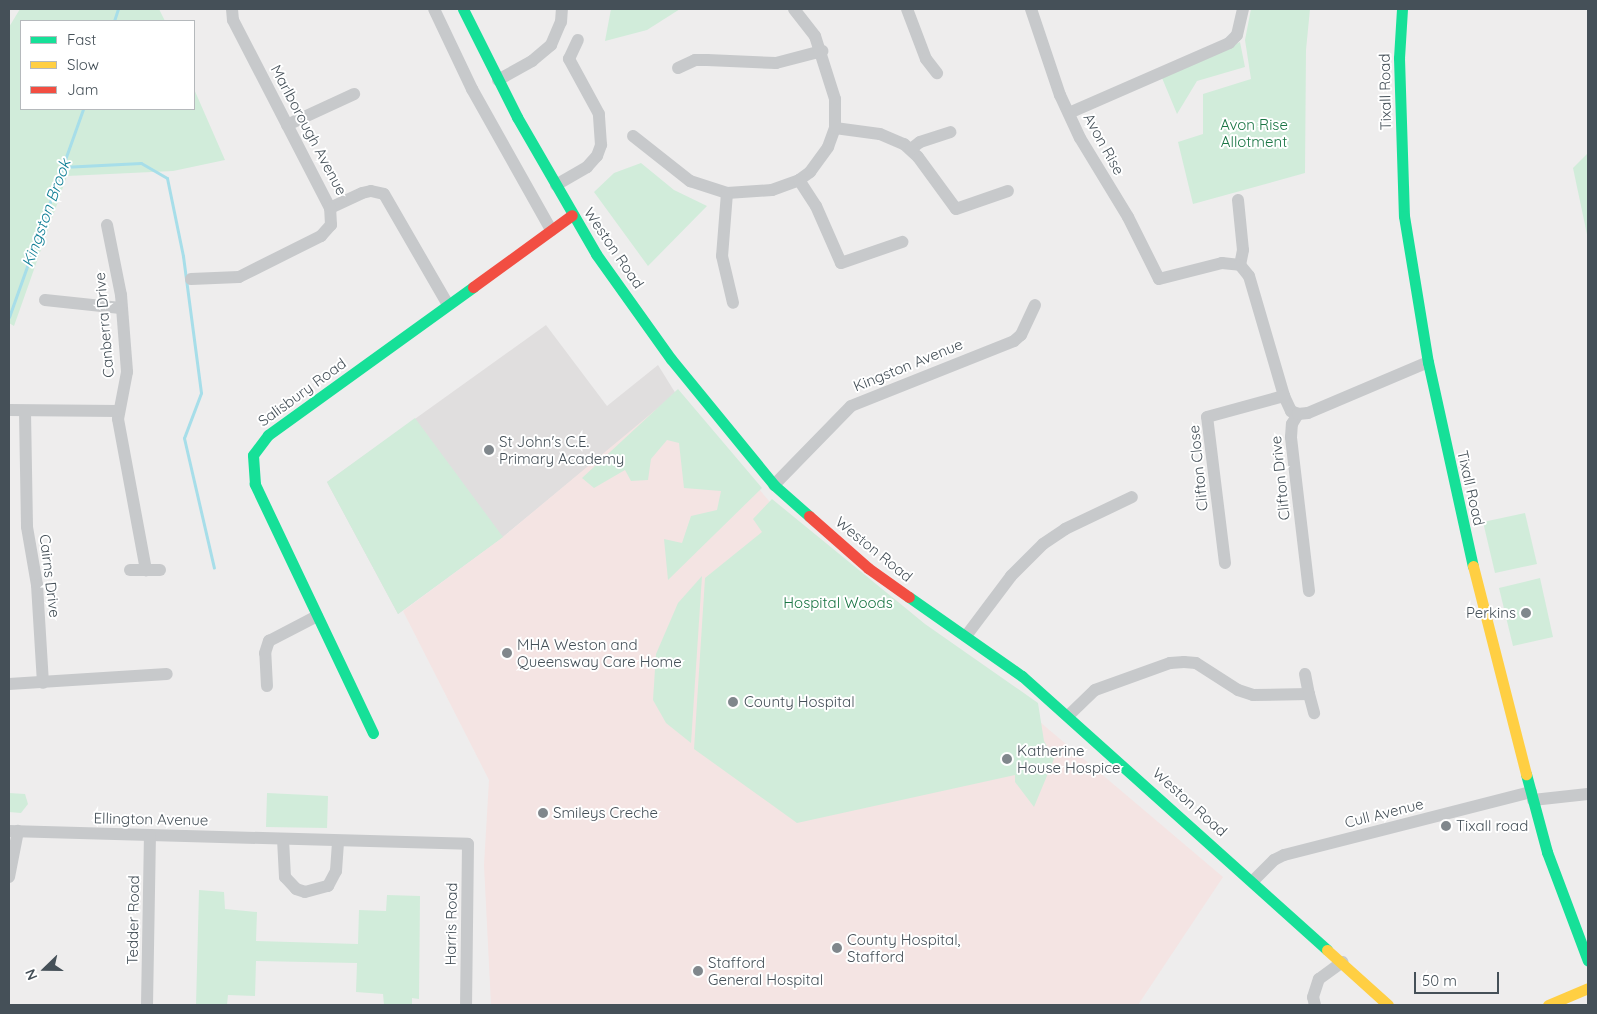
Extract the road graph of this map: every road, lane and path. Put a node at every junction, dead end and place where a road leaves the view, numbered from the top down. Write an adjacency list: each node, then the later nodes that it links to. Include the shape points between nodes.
1 (232, 9): 17 (street, Marlborough Avenue, via 233,20)
2 (434, 9): 30 (street, via 477,97)
3 (463, 9): 14 (main road, Weston Road)
4 (562, 9): 14 (street, via 561,22 550,45 532,61)
5 (794, 9): 11 (street, via 806,22)
6 (907, 9): 13 (street, via 926,59)
7 (1031, 9): 16 (street)
8 (1243, 9): 16 (street, Avon Rise, via 1237,35 1229,43)
9 (1402, 9): 39 (main road, Tixall Road, via 1399,58 1404,216)
10 (578, 40): 23 (street, via 569,59 598,114 601,145 597,156 587,167)
11 (822, 51): 12 (street, via 776,63 695,60); 18 (street, via 835,99)
12 (678, 68)
13 (937, 73)
14 (498, 80): 23 (main road, Weston Road)
15 (354, 94): 17 (street)
16 (1069, 113): 32 (street, Avon Rise, via 1159,279 1222,263)
17 (287, 125): 27 (street, Marlborough Avenue)
18 (835, 128): 21 (street, via 887,136); 22 (street, via 819,162)
19 (950, 132): 21 (street, via 920,142)
20 (633, 136): 25 (street, via 690,181)
21 (910, 149): 24 (street, via 956,209)
22 (799, 180): 25 (street, via 772,190); 31 (street, via 816,206 841,262)
23 (556, 185): 28 (main road, Weston Road)
24 (1008, 191)
25 (727, 193): 35 (street, via 722,256)
26 (1238, 200): 32 (street, via 1243,250)
27 (330, 208): 33 (street, via 331,225 321,236 239,277); 36 (street, Marlborough Avenue, via 362,193 384,194)
28 (572, 215): 30 (main road, Salisbury Road); 45 (main road, Weston Road, via 670,358)
29 (107, 224): 38 (street, Canberra Drive, via 120,282)
30 (551, 230): 36 (main road, Salisbury Road)
31 (902, 242)
32 (1240, 265): 40 (street, via 1248,276)
33 (191, 279)
34 (45, 300): 38 (street)
35 (734, 303)
36 (448, 305): 52 (main road, Salisbury Road, via 268,435 253,455 255,484)
37 (1035, 305): 45 (street, Kingston Avenue, via 1021,335 1014,341 851,406)
38 (121, 308): 42 (street, Canberra Drive, via 127,372)
39 (1428, 362): 44 (street, via 1308,413); 64 (main road, Tixall Road, via 1472,561)
40 (1284, 396): 44 (street, via 1291,410); 47 (street, Clifton Close, via 1207,418)
41 (9, 410): 43 (street)
42 (118, 411): 43 (street); 49 (street, Canberra Drive, via 130,498)
43 (25, 412): 56 (street, Cairns Drive, via 27,527 37,585)
44 (1298, 414): 51 (street, Clifton Drive, via 1291,437)
45 (774, 485): 53 (main road, Weston Road, via 868,568)
46 (1132, 497): 53 (street, via 1064,529 1042,544 1011,576)
47 (1225, 563)
48 (130, 570): 49 (street)
49 (146, 570): 50 (street)
50 (160, 570)
51 (1309, 591)
52 (318, 616): 58 (street, via 269,641); 62 (main road, Salisbury Road)
53 (966, 636): 61 (main road, Weston Road, via 1022,676)
54 (167, 674): 56 (street, via 113,675)
55 (1306, 674): 59 (street)
56 (43, 683): 57 (street)
57 (9, 684)
58 (267, 686)
59 (1310, 694): 60 (street); 61 (street, via 1253,695 1238,690 1196,663 1170,663 1095,690)
60 (1314, 713)
61 (1068, 716): 71 (main road, Weston Road)
62 (373, 733)
63 (1588, 794): 64 (street, Cull Avenue)
64 (1532, 796): 71 (street, Cull Avenue, via 1284,855 1274,860); 72 (main road, Tixall Road, via 1547,852)
65 (13, 831): 66 (street, Ellington Avenue); 70 (street, Ellington Avenue)
66 (150, 835): 67 (street, Ellington Avenue); 75 (street, Tedder Road)
67 (283, 839): 68 (street, Ellington Avenue); 68 (street, via 285,877 296,889 305,892 328,886 336,871)
68 (338, 842): 69 (street, Ellington Avenue)
69 (468, 844): 76 (street, Harris Road)
70 (9, 877)
71 (1253, 881): 73 (main road, Weston Road)
72 (1588, 960)
73 (1342, 962): 77 (street, via 1319,979 1313,997); 78 (main road, Weston Road)
74 (1588, 988): 79 (main road)
75 (147, 1005)
76 (466, 1005)
77 (1315, 1005)
78 (1388, 1005)
79 (1548, 1005)

